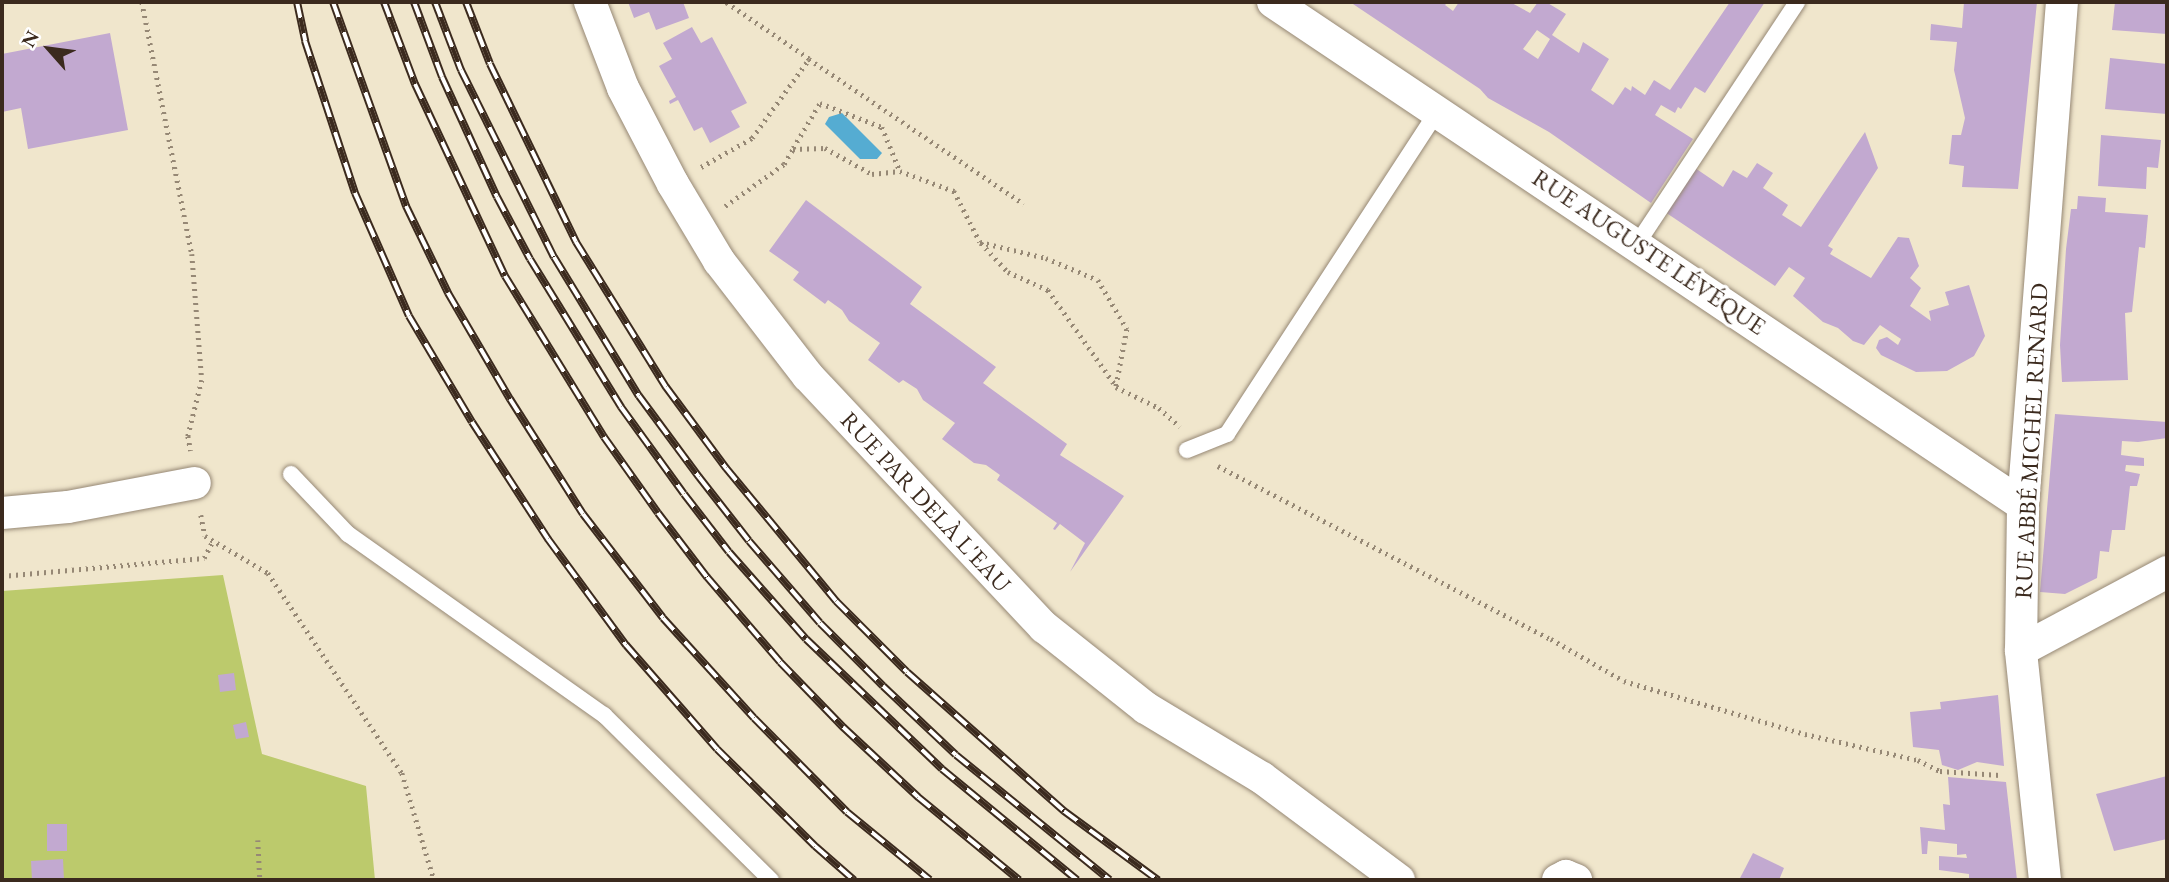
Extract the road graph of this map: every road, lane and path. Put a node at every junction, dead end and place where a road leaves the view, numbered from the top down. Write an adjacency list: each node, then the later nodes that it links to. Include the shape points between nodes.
1 (142, 2): 19 (path, via 192,254 202,380 188,436)
2 (590, 2): 11 (street, RUE PAR DELÀ L'EAU, via 623,88)
3 (725, 2): 7 (path)
4 (1273, 2): 8 (street, RUE AUGUSTE LÉVÉQUE)
5 (1797, 2): 15 (lane)
6 (2062, 2): 20 (street, RUE ABBÉ MICHEL RENARD)
7 (809, 59): 11 (path, via 752,138); 12 (path)
8 (1438, 110): 15 (street, RUE AUGUSTE LÉVÉQUE); 17 (lane, via 1227,434)
9 (793, 149): 10 (path, via 825,148 872,174); 10 (path, via 820,103 882,127); 13 (path, via 784,164)
10 (900, 171): 14 (path, via 954,191)
11 (673, 184): 13 (street, RUE PAR DELÀ L'EAU)
12 (1024, 204)
13 (698, 225): 31 (street, RUE PAR DELÀ L'EAU, via 719,261 808,376 1044,627 1146,708 1262,778)
14 (980, 242): 16 (path, via 1007,272 1048,290); 16 (path, via 1046,258 1098,280 1127,329)
15 (1637, 244): 20 (street, RUE AUGUSTE LÉVÉQUE)
16 (1116, 387): 17 (path, via 1159,408 1191,436)
17 (1186, 450): 26 (path, via 1624,681 1805,734 1918,760 1940,771)
18 (291, 474): 30 (lane, via 348,534 604,715)
19 (195, 483): 21 (street, via 68,507); 22 (path, via 205,536)
20 (2023, 505): 25 (street, RUE ABBÉ MICHEL RENARD)
21 (2, 513)
22 (213, 540): 24 (path, via 204,558); 29 (path, via 268,573 402,773)
23 (2167, 572): 25 (street)
24 (2, 576)
25 (2021, 650): 26 (street, RUE ABBÉ MICHEL RENARD)
26 (2032, 774): 34 (street, RUE ABBÉ MICHEL RENARD)
27 (258, 840): 28 (path)
28 (260, 880)
29 (434, 880)
30 (771, 880)
31 (1399, 880)
32 (1558, 880): 33 (street, via 1566,876)
33 (1576, 880)
34 (2045, 880)

